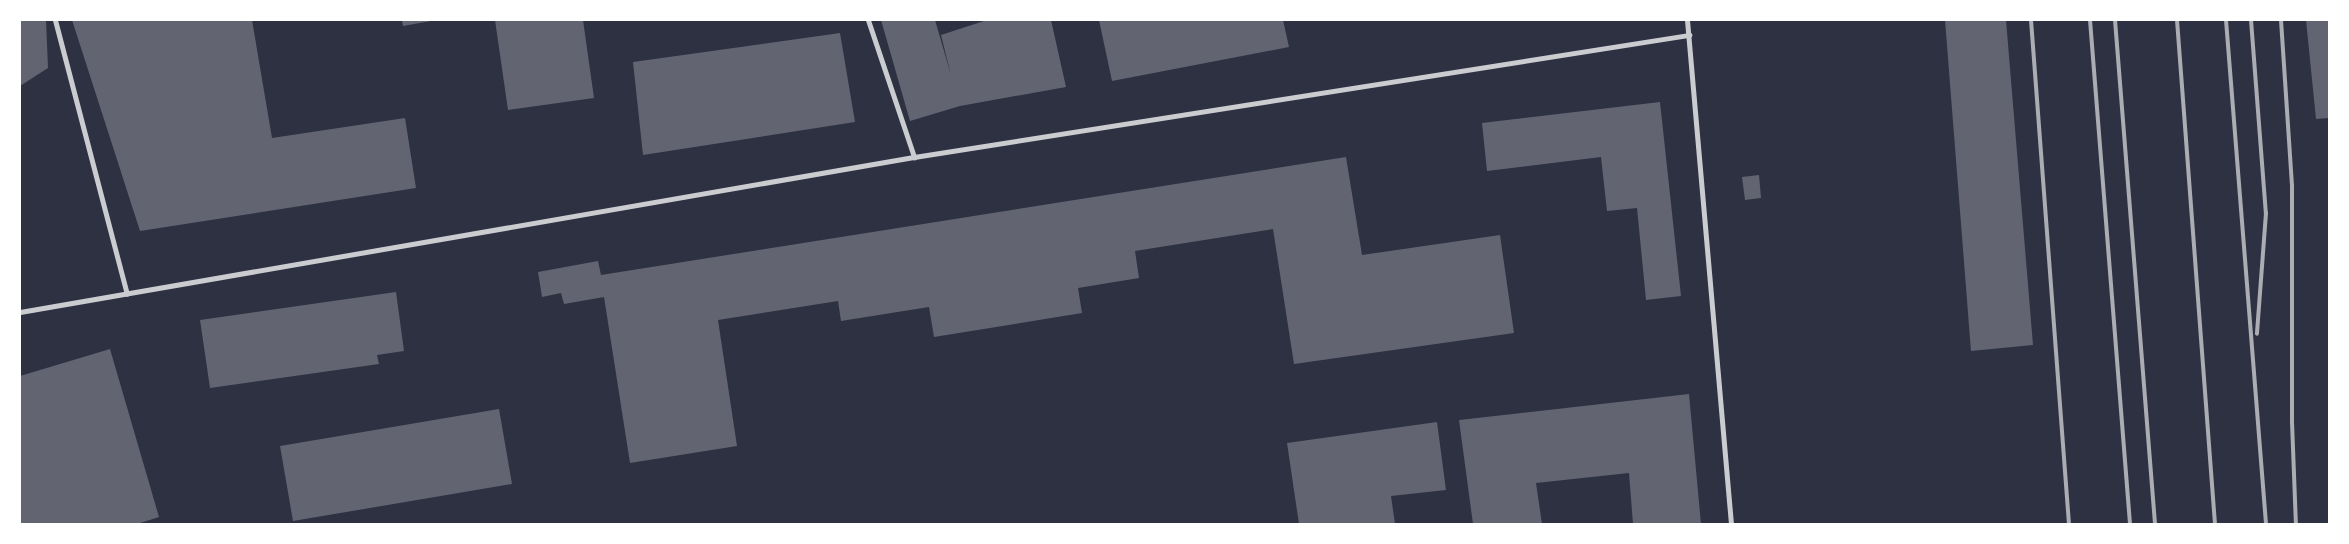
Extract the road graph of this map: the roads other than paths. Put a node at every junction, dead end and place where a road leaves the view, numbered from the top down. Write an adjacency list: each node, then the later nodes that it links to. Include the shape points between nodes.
1 (55, 20): 6 (street)
2 (868, 20): 5 (street)
3 (1687, 20): 4 (street)
4 (1689, 35): 5 (street); 8 (street)
5 (914, 157): 6 (street)
6 (127, 294): 7 (street)
7 (20, 312)
8 (1731, 524)

